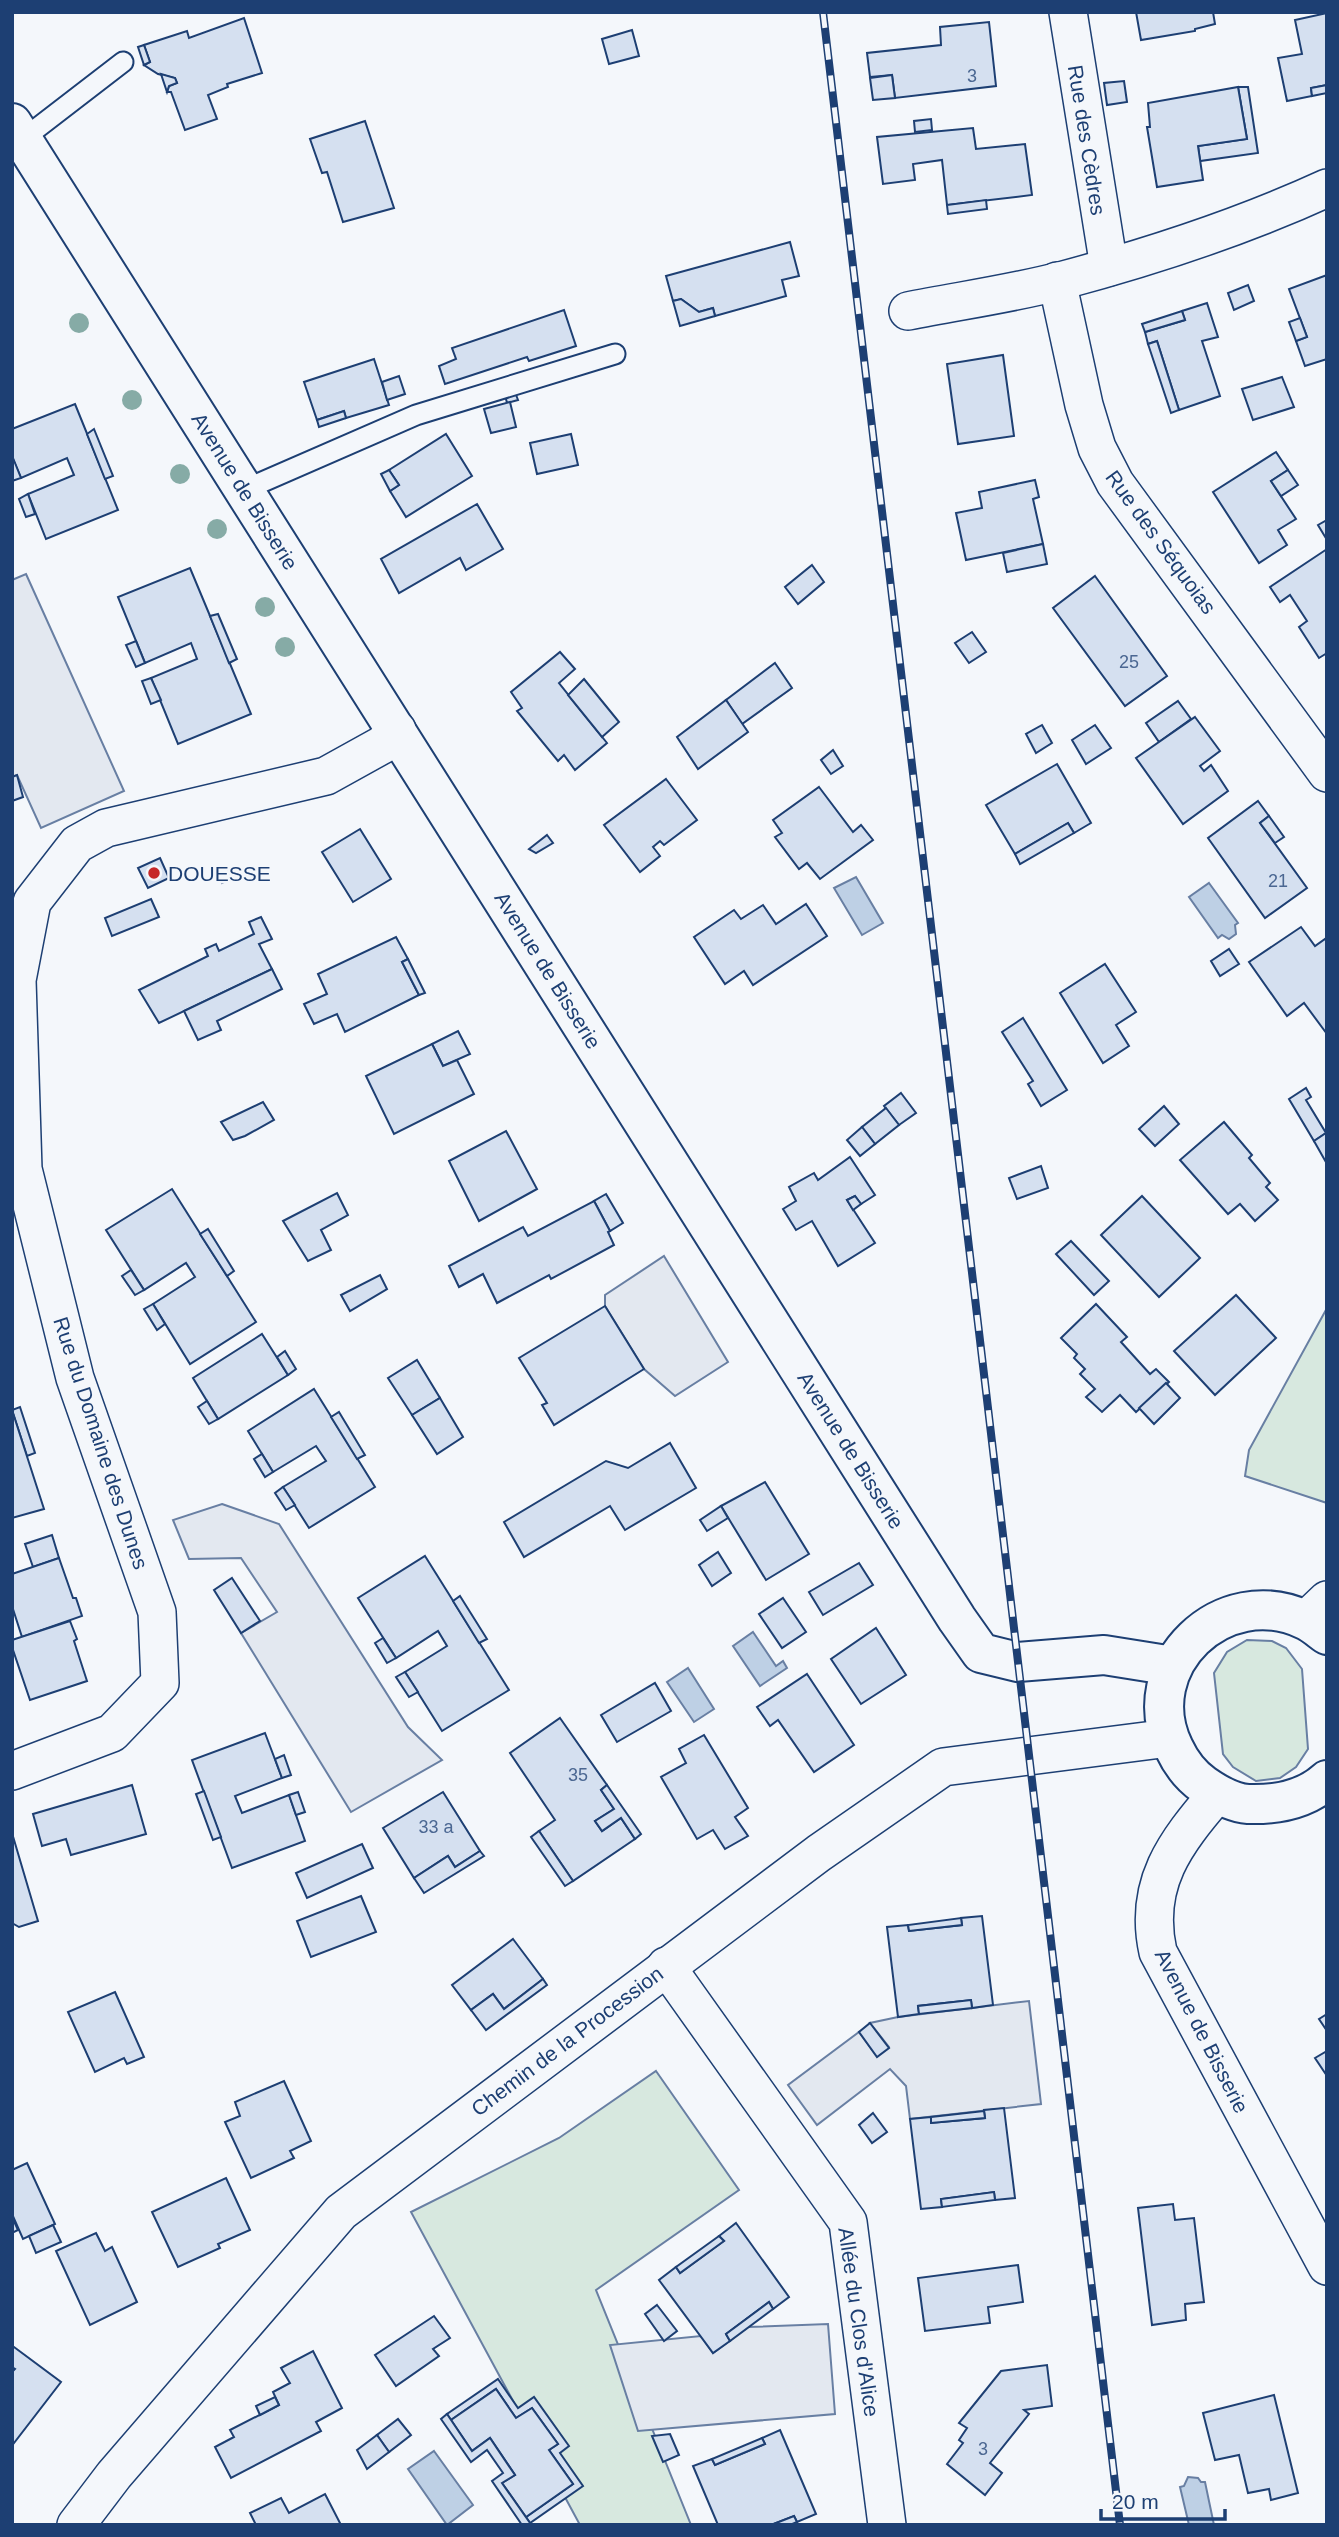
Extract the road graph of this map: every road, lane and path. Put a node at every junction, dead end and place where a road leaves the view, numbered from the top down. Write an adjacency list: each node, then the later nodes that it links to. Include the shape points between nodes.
1 (1068, 12): 5 (street, Rue des Cèdres)
2 (123, 62): 3 (lane)
3 (17, 131): 9 (street, Avenue de Bisserie)
4 (1327, 188): 5 (street, via 1225,229)
5 (1109, 267): 6 (street)
6 (1057, 281): 7 (street); 11 (street, Rue des Séquoias, via 1084,405 1097,448 1115,483)
7 (908, 311)
8 (615, 354): 9 (lane, via 416,415)
9 (244, 490): 10 (street, Avenue de Bisserie)
10 (397, 730): 13 (street, Avenue de Bisserie, via 981,1653 1018,1662 1104,1655); 15 (street, Rue du Domaine des Dunes, via 382,745 326,776 106,828 76,844 32,902 17,980 23,1169 75,1378 157,1612 160,1683 112,1734)
11 (1327, 773)
12 (1320, 1618): 13 (street, via 1262,1610 1240,1612 1200,1631)
13 (1173, 1666): 14 (street, via 1164,1714)
14 (1169, 1738): 17 (street, via 1196,1780); 18 (street, Chemin de la Procession, via 943,1767)
15 (12, 1771)
16 (1327, 1780): 17 (street, via 1295,1799 1269,1805 1242,1803)
17 (1217, 1794): 19 (street, Avenue de Bisserie, via 1163,1869 1154,1907 1158,1952)
18 (666, 1966): 20 (street, Chemin de la Procession, via 341,2212); 21 (street, Allée du Clos d'Alice, via 848,2222)
19 (1327, 2266)
20 (76, 2525)
21 (887, 2525)

